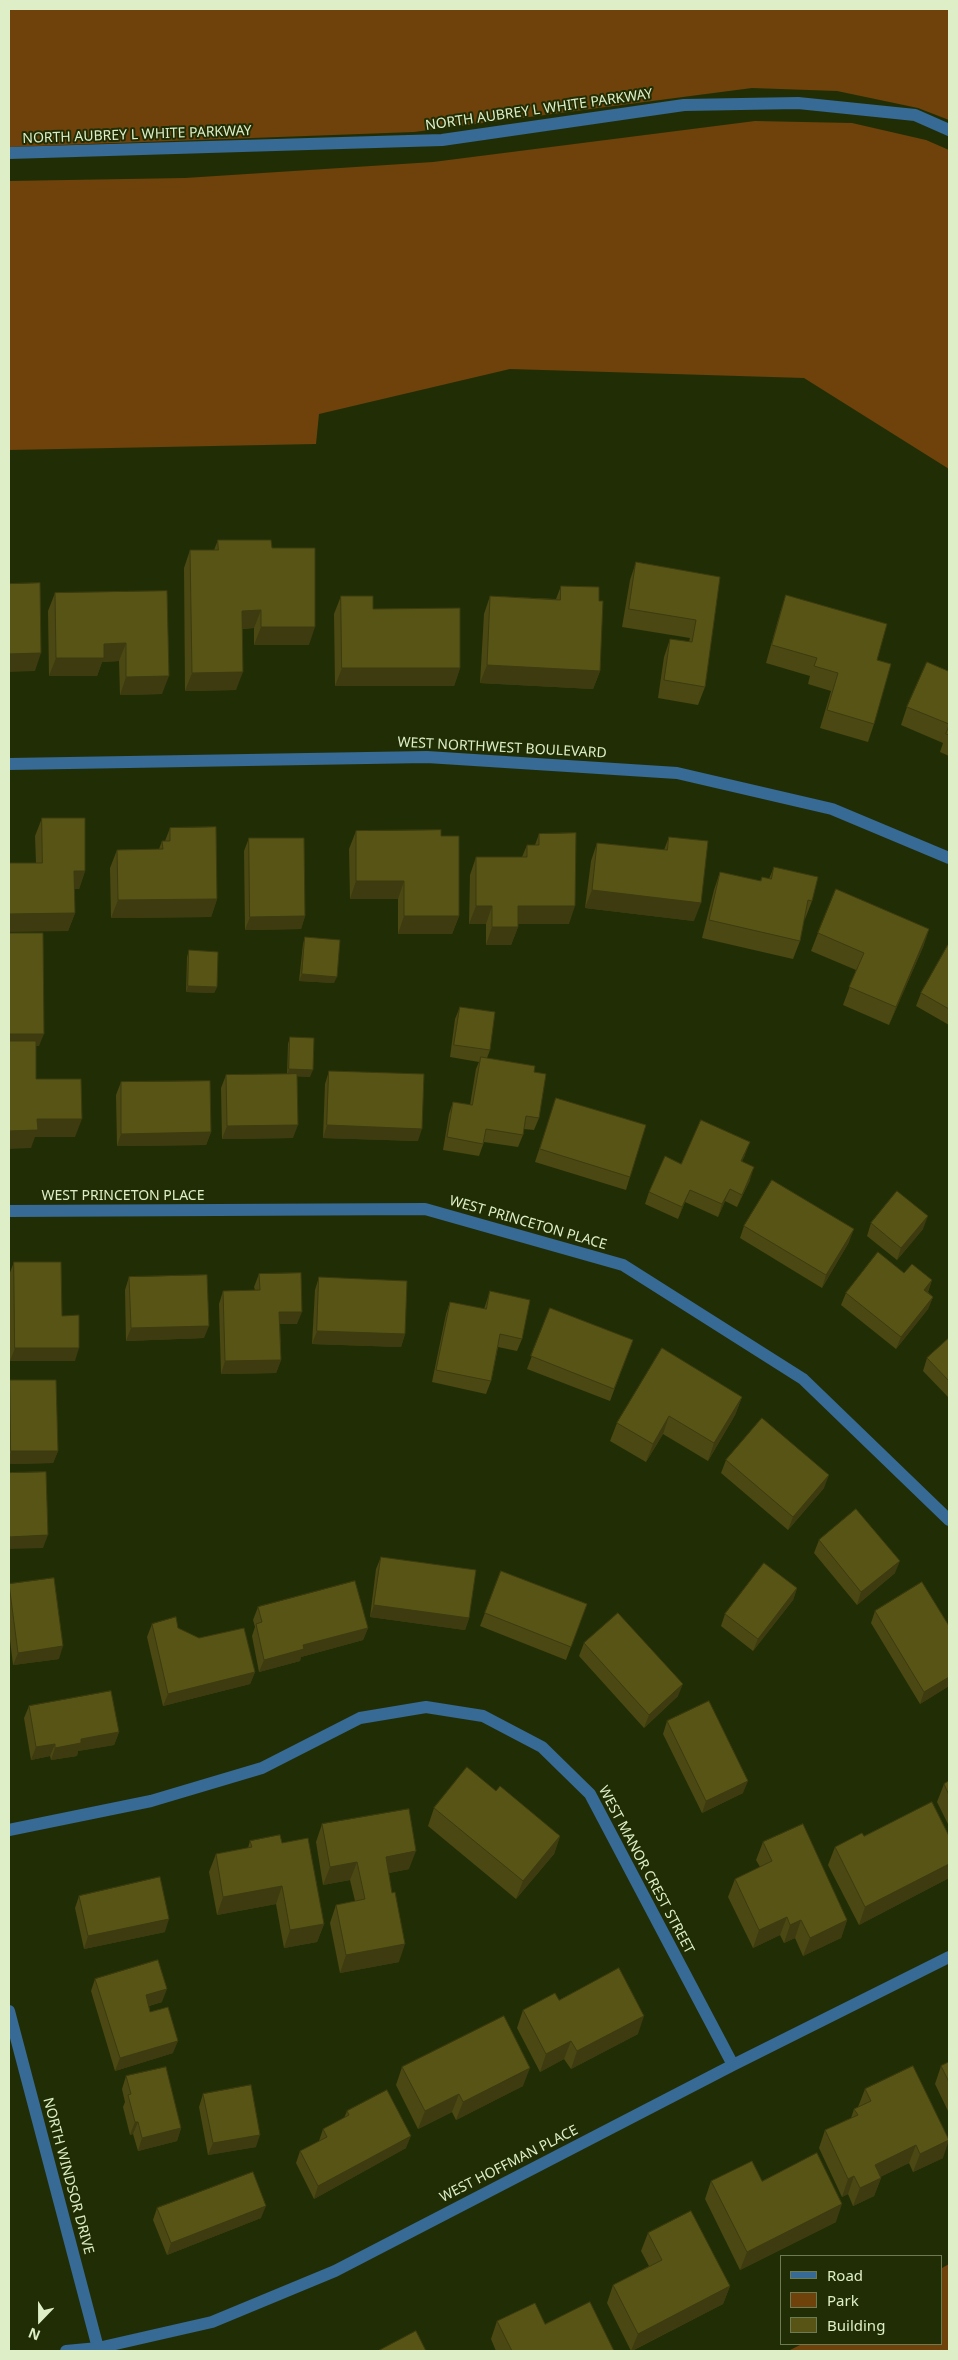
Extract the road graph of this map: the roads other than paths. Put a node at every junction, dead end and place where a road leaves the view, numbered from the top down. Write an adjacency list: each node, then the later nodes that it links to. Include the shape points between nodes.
1 (949, 130): 2 (street, NORTH AUBREY L WHITE PARKWAY, via 915,115 798,103 684,105 442,140)
2 (9, 153)
3 (9, 764): 4 (street, WEST NORTHWEST BOULEVARD, via 427,757 677,773 832,808)
4 (949, 858)
5 (9, 1211): 6 (street, WEST PRINCETON PLACE, via 425,1209 622,1265 804,1379)
6 (949, 1520)
7 (9, 1830): 10 (street, WEST MANOR CREST STREET, via 151,1801 262,1768 360,1718 426,1707 483,1716 542,1747 590,1794)
8 (949, 1957): 10 (street, WEST HOFFMAN PLACE)
9 (9, 2011): 11 (street, NORTH WINDSOR DRIVE)
10 (733, 2065): 11 (street, WEST HOFFMAN PLACE, via 335,2272 212,2322)
11 (98, 2348): 12 (street, WEST HOFFMAN PLACE)
12 (66, 2351)

